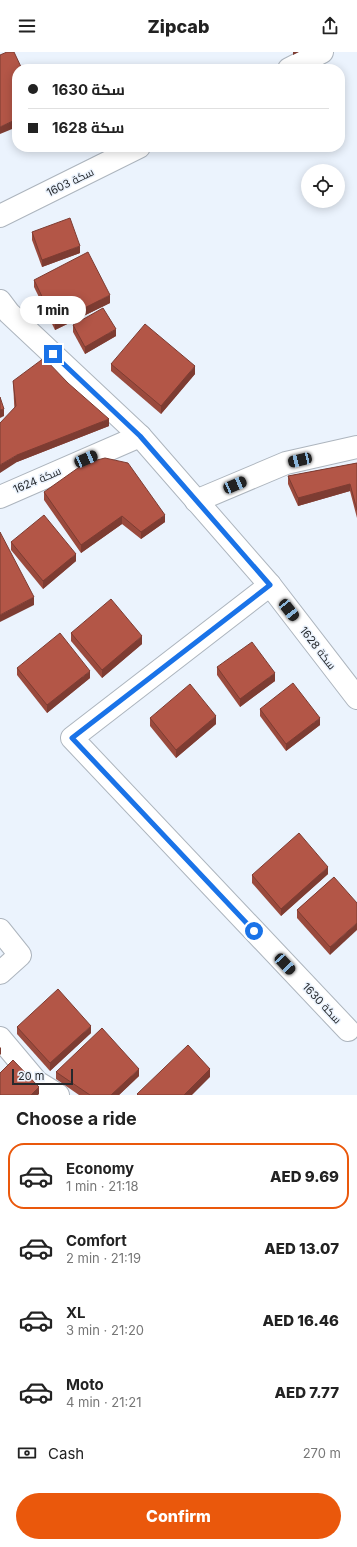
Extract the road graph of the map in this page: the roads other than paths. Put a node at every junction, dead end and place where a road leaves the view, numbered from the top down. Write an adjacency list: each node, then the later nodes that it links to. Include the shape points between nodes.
1 (322, 52): 2 (street)
2 (299, 64)
3 (129, 152): 4 (street, سكة 1603)
4 (0, 216)
5 (0, 301): 6 (street, سكة 1628)
6 (140, 436): 8 (street, سكة 1624); 9 (street, سكة 1628)
7 (357, 447): 9 (street, via 286,463)
8 (0, 497)
9 (196, 501): 10 (street, سكة 1628)
10 (270, 585): 11 (street, سكة 1628); 14 (street, سكة 1630, via 72,738)
11 (357, 698)
12 (0, 930): 13 (street, via 20,955)
13 (0, 973)
14 (348, 1030)
15 (0, 1038): 16 (street, via 37,1082)
16 (58, 1095)

